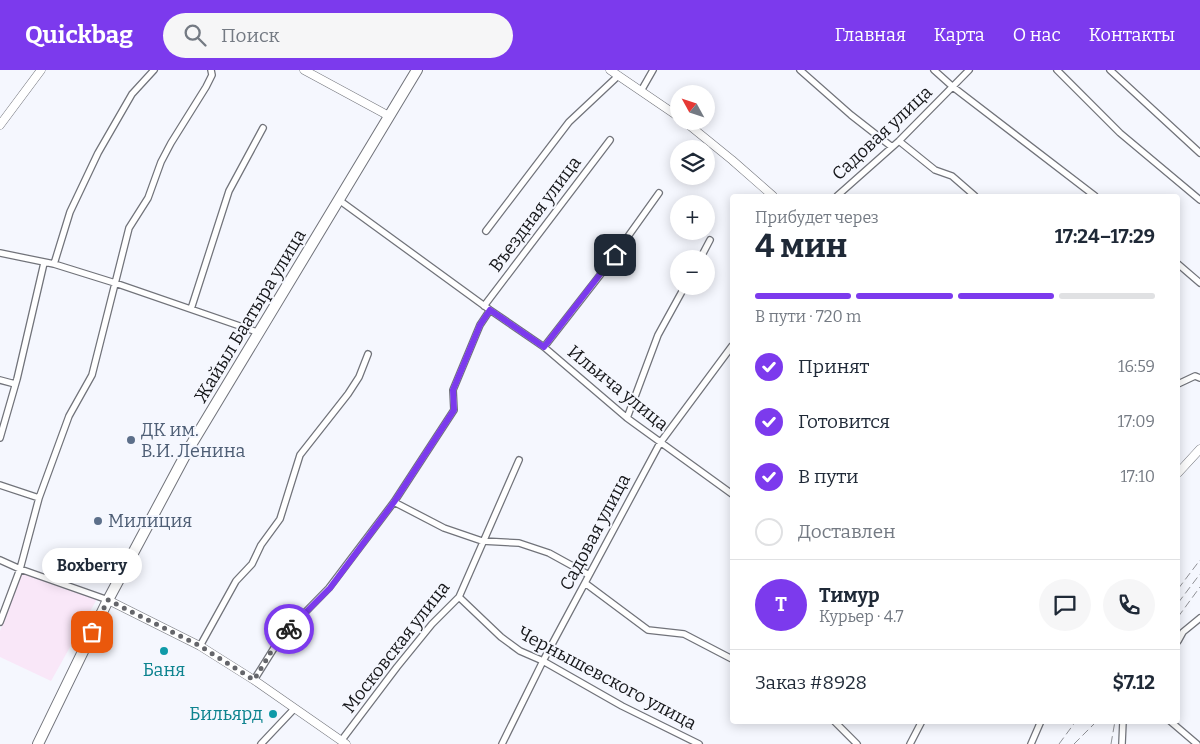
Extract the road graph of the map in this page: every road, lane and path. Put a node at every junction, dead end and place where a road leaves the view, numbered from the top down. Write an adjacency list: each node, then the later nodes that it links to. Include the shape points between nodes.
1 (40, 70): 18 (street)
2 (154, 70): 37 (street, via 132,94 98,153 70,212)
3 (211, 70): 39 (street, via 206,87 171,143 148,198 129,228)
4 (304, 70): 17 (street)
5 (417, 70): 17 (highway, Жайыл Баатыра улица)
6 (610, 70): 13 (street)
7 (653, 70): 15 (street)
8 (800, 70): 23 (street)
9 (934, 70): 14 (street)
10 (969, 70): 14 (street, Садовая улица)
11 (1057, 70): 31 (street, via 1120,133)
12 (1110, 70): 24 (street)
13 (618, 76): 15 (street); 32 (street, via 569,122)
14 (953, 87): 22 (street, Садовая улица); 29 (street)
15 (641, 91): 16 (street)
16 (670, 111)
17 (389, 116): 30 (highway, Жайыл Баатыра улица)
18 (0, 125)
19 (263, 128): 43 (street, via 229,191)
20 (695, 130): 26 (street)
21 (610, 140): 42 (street, Въездная улица)
22 (899, 141): 23 (street, Садовая улица); 28 (street, via 935,170 952,176)
23 (892, 147): 27 (street, Садовая улица)
24 (1200, 152)
25 (659, 193): 46 (street)
26 (771, 194)
27 (839, 194)
28 (972, 194)
29 (1092, 194)
30 (339, 200): 42 (street, Ильича улица); 45 (highway, Жайыл Баатыра улица)
31 (1200, 200)
32 (486, 231)
33 (710, 240): 34 (street)
34 (705, 250)
35 (0, 253): 36 (street)
36 (44, 263): 37 (street); 52 (street)
37 (54, 264): 39 (street)
38 (1180, 266): 40 (street)
39 (115, 283): 43 (street); 61 (street, via 92,376 69,416)
40 (1200, 283)
41 (680, 295): 53 (street, via 658,335)
42 (484, 306): 44 (street, Ильича улица)
43 (191, 309): 45 (street)
44 (490, 310): 46 (street, Ильича улица); 62 (street, via 480,325 453,390 454,410)
45 (260, 333): 69 (highway, Жайыл Баатыра улица, via 188,450)
46 (544, 347): 53 (street, Ильича улица)
47 (730, 349): 55 (street, Садовая улица)
48 (368, 354): 73 (street, via 348,394 300,455 280,519 252,564 236,581)
49 (1200, 378): 51 (street, via 1194,376)
50 (0, 380): 52 (street)
51 (1180, 383)
52 (15, 384): 54 (street)
53 (627, 418): 55 (street, Ильича улица)
54 (0, 438)
55 (660, 443): 60 (street, Ильича улица); 66 (street, Садовая улица)
56 (1200, 449): 58 (street)
57 (519, 460): 63 (street, Московская улица)
58 (1180, 471)
59 (0, 485): 61 (street)
60 (730, 493)
61 (39, 498): 65 (street)
62 (394, 502): 63 (street, via 444,528); 76 (street, via 330,588 280,637)
63 (482, 542): 66 (street, via 519,543 564,560); 68 (street, Московская улица)
64 (0, 560): 65 (street)
65 (20, 569): 69 (street); 71 (street)
66 (589, 575): 67 (street, Садовая улица)
67 (585, 583): 74 (street, via 648,630 684,634); 75 (street, Садовая улица)
68 (459, 597): 75 (street, Чернышевского улица, via 501,638); 83 (street, Московская улица, via 432,624 379,690)
69 (108, 600): 73 (street); 84 (highway, Жайыл Баатыра улица)
70 (1200, 618): 72 (street)
71 (0, 622)
72 (1180, 638)
73 (200, 646): 76 (street)
74 (730, 658)
75 (542, 661): 86 (street, Садовая улица); 87 (street, Чернышевского улица)
76 (254, 680): 77 (street)
77 (294, 709): 83 (street); 85 (street)
78 (837, 724): 88 (street)
79 (920, 724): 89 (street)
80 (1040, 724): 90 (street)
81 (1123, 724): 91 (street)
82 (1174, 724): 92 (street)
83 (344, 742)
84 (38, 744)
85 (261, 744)
86 (502, 744)
87 (698, 744)
88 (857, 744)
89 (910, 744)
90 (1031, 744)
91 (1122, 744)
92 (1197, 744)

